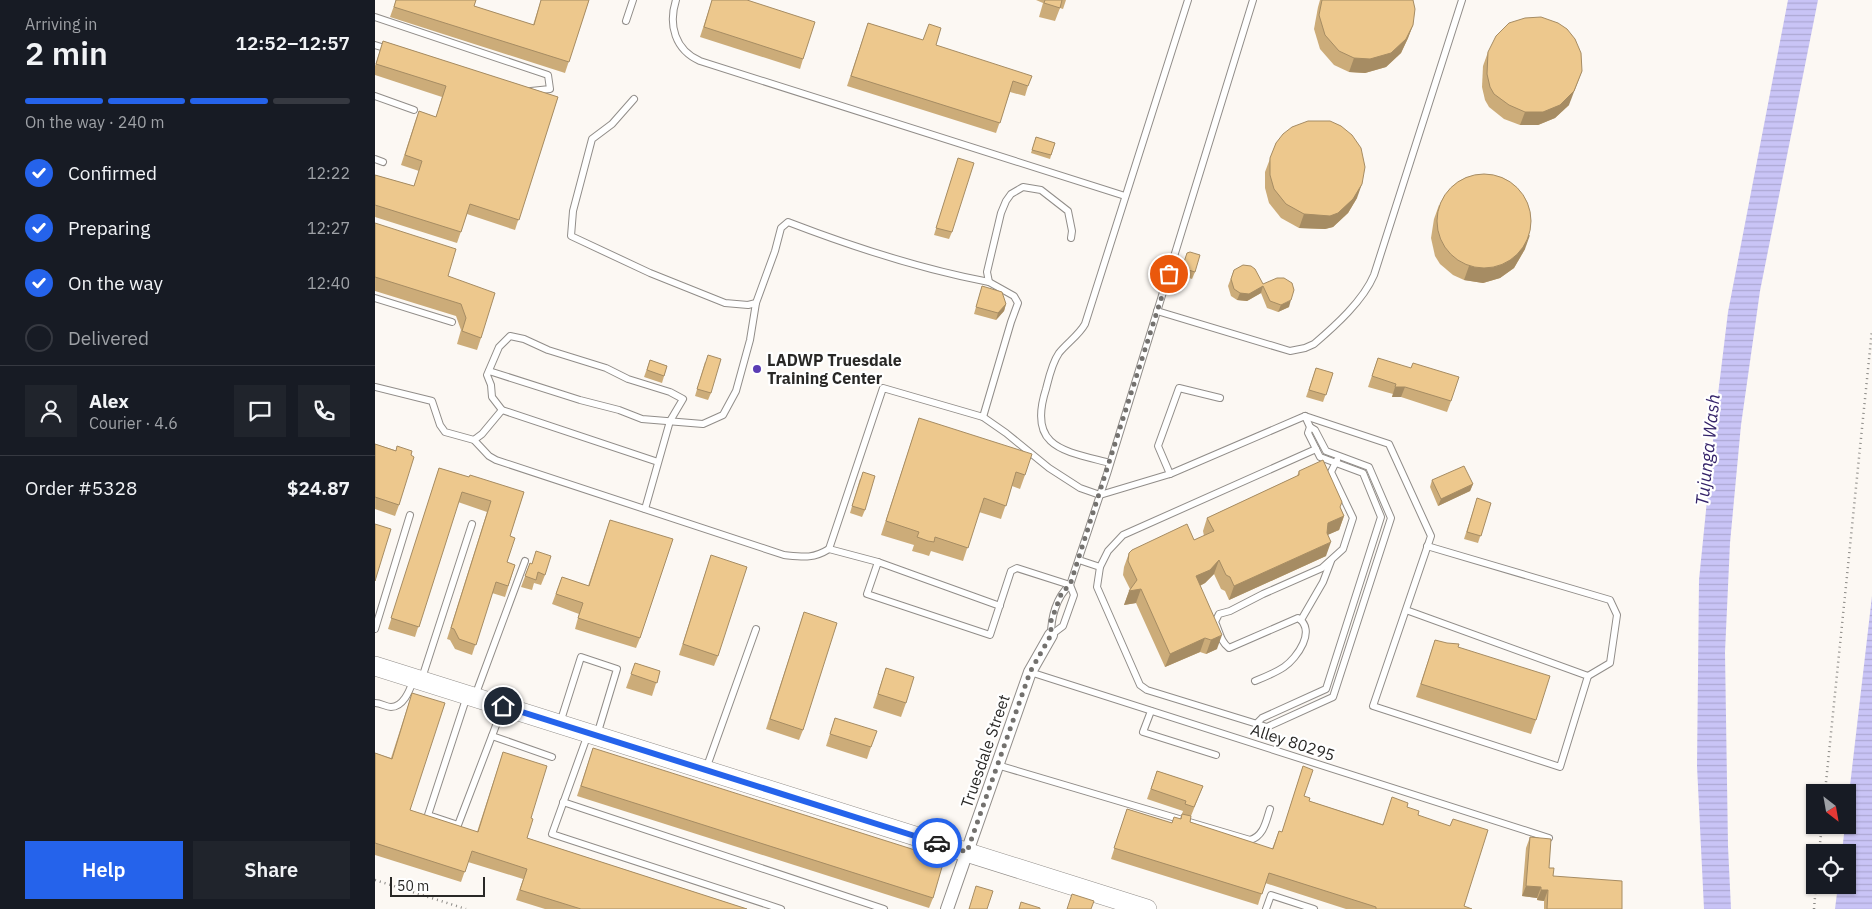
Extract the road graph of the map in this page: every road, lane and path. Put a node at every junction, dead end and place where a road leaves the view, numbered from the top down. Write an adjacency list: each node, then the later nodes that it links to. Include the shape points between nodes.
1 (633, 0): 7 (lane)
2 (676, 0): 16 (lane, via 672,17 677,41 686,53 700,61)
3 (1188, 0): 16 (lane)
4 (1253, 0): 21 (lane)
5 (1463, 0): 21 (lane, via 1374,275 1357,302 1314,344 1290,351)
6 (375, 17): 10 (lane, via 548,75 550,89)
7 (626, 22)
8 (375, 45): 9 (lane)
9 (393, 51)
10 (522, 92)
11 (375, 96): 13 (lane)
12 (634, 99): 20 (lane, via 612,124 592,139 573,211 571,236 725,303 748,306)
13 (414, 110)
14 (375, 159): 15 (lane)
15 (383, 162)
16 (1125, 196): 37 (lane, via 1085,324 1056,358 1039,415 1044,431 1055,446)
17 (1071, 238): 18 (lane, via 1068,211 1041,190 1023,187 1011,194 1001,213 987,272)
18 (989, 282): 20 (lane, via 944,274 788,222 781,228); 30 (lane, via 1014,296 1018,303)
19 (375, 298): 22 (lane)
20 (756, 303): 31 (lane, via 743,372 723,414 703,424)
21 (1157, 311): 37 (lane)
22 (452, 322)
23 (1872, 330): 24 (path)
24 (1871, 344): 74 (path)
25 (489, 371): 28 (lane, via 492,397); 31 (lane, via 642,419); 31 (lane, via 499,347 511,336 524,339 683,398)
26 (375, 387): 33 (lane, via 432,401 439,425 445,432)
27 (1220, 398): 38 (lane, via 1179,388 1158,446)
28 (502, 410): 33 (lane); 36 (lane)
29 (1305, 416): 32 (lane); 38 (lane); 43 (lane, via 1389,444 1431,536)
30 (983, 417): 39 (lane, via 1049,468 1080,488); 44 (lane, via 883,388)
31 (670, 421): 36 (lane)
32 (1310, 428): 34 (lane, via 1308,433); 35 (lane, via 1315,430 1326,451)
33 (474, 440): 40 (lane, via 496,460)
34 (1316, 449): 35 (lane, via 1320,457); 49 (lane, via 1123,535 1108,551)
35 (1338, 460): 46 (lane, via 1331,472 1353,518 1343,549); 67 (lane, via 1363,473 1381,516 1325,689); 67 (lane, via 1369,467 1391,518 1333,697 1267,727)
36 (659, 462): 40 (lane)
37 (1110, 463): 39 (lane)
38 (1170, 474): 39 (lane)
39 (1100, 495): 45 (lane)
40 (645, 509): 44 (lane, via 784,555 818,555)
41 (410, 515): 54 (lane)
42 (473, 524): 60 (lane)
43 (1427, 546): 52 (lane); 59 (lane, via 1610,600 1617,615 1610,663)
44 (829, 548): 48 (lane)
45 (1079, 560): 49 (lane); 50 (lane)
46 (1331, 560): 53 (lane, via 1323,582); 53 (lane, via 1322,568 1219,614 1215,622 1223,643 1229,648 1298,618)
47 (525, 561): 62 (lane)
48 (878, 562): 51 (lane); 51 (lane, via 867,594 990,635)
49 (1101, 567): 67 (lane, via 1097,587 1140,684 1147,690)
50 (1070, 585): 51 (lane, via 1017,568 1011,571); 56 (lane, via 1062,592 1051,621); 56 (lane, via 1073,595 1063,626)
51 (1000, 606)
52 (1406, 610): 59 (lane); 59 (lane, via 1373,706 1560,767)
53 (1301, 620): 61 (lane, via 1306,627 1306,635 1295,658 1283,668)
54 (375, 629)
55 (756, 629): 73 (lane)
56 (1051, 635): 58 (street, Truesdale Street)
57 (375, 666): 60 (main road)
58 (1030, 672): 65 (lane, Alley 80295); 72 (street, Truesdale Street)
59 (1588, 676)
60 (418, 679): 62 (main road); 63 (lane, via 401,704 392,707)
61 (1255, 681)
62 (471, 696): 64 (main road); 69 (lane, via 428,815 458,826)
63 (375, 703)
64 (503, 706): 66 (main road); 69 (lane)
65 (1151, 711): 70 (lane, via 1143,732); 77 (lane, Alley 80295)
66 (559, 724): 68 (main road); 68 (lane, via 581,657 617,669)
67 (1256, 724)
68 (593, 735): 73 (main road); 75 (lane)
69 (492, 736): 71 (lane)
70 (1216, 755)
71 (552, 757)
72 (997, 765): 76 (lane, via 1250,840 1262,833); 78 (street, Truesdale Street)
73 (705, 770): 78 (main road)
74 (1826, 784)
75 (563, 802): 82 (lane, via 552,834); 83 (lane)
76 (1271, 809)
77 (1549, 838)
78 (967, 852): 84 (street, Truesdale Street); 85 (main road, via 1112,901)
79 (375, 880): 81 (path)
80 (1815, 894): 88 (path)
81 (466, 909)
82 (781, 909)
83 (884, 909)
84 (947, 909)
85 (1147, 909)
86 (1266, 909): 87 (lane, via 1271,896)
87 (1314, 909)
88 (1814, 909)

